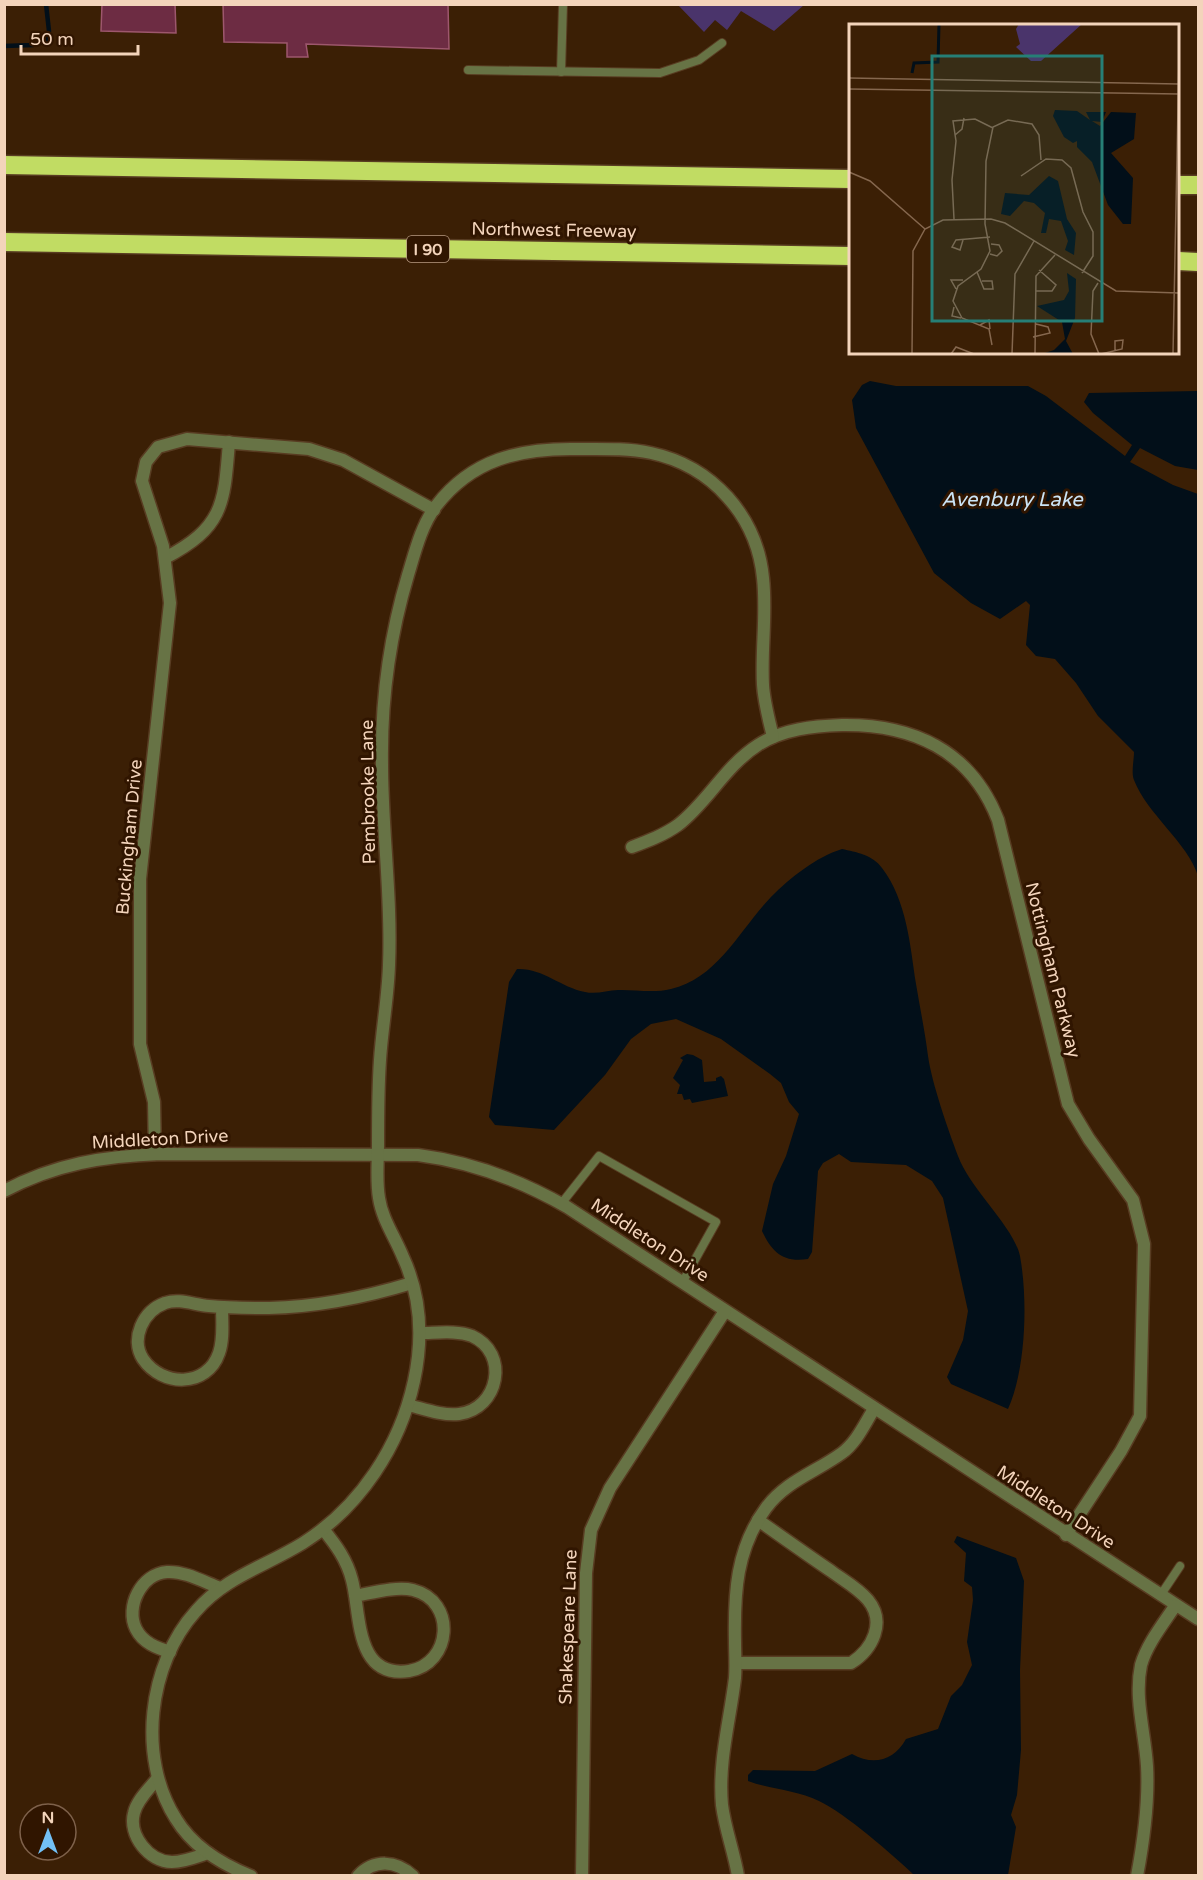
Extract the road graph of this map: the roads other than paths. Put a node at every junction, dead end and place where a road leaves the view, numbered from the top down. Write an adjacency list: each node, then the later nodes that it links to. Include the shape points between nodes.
1 (563, 4): 4 (lane)
2 (722, 43): 4 (lane, via 699,60 660,73)
3 (468, 70): 4 (lane)
4 (561, 72)
5 (4, 165): 6 (highway)
6 (849, 179)
7 (1179, 185): 8 (highway)
8 (1198, 185)
9 (4, 242): 10 (highway, Northwest Freeway / I 90)
10 (849, 256)
11 (1179, 261): 12 (highway)
12 (1198, 262)
13 (229, 442): 14 (street, Buckingham Drive, via 324,452); 15 (street, via 223,500 216,516 197,540); 15 (street, Buckingham Drive, via 171,442 158,447 146,462 142,481)
14 (434, 510): 16 (street, Pembrooke Lane, via 463,479 486,464 538,449 642,451 674,460 709,479 740,513 760,558 764,693); 18 (street, Pembrooke Lane, via 425,523 405,584 384,707 382,766 390,936)
15 (165, 558): 19 (street, Buckingham Drive, via 169,617 140,879 140,1044 154,1102)
16 (773, 737): 17 (street, Nottingham Parkway, via 744,755 678,825); 31 (street, Nottingham Parkway, via 808,728 865,725 920,736 947,753 970,775 998,820 1068,1104 1133,1200 1144,1244 1140,1416)
17 (632, 847)
18 (378, 1153): 19 (street, Middleton Drive); 21 (street, Middleton Drive, via 470,1164 520,1182); 22 (street, Pembrooke Lane, via 379,1201)
19 (155, 1154): 20 (street, Middleton Drive, via 79,1161)
20 (4, 1191)
21 (561, 1204): 23 (street, Middleton Drive); 23 (lane, via 599,1156 716,1222)
22 (412, 1283): 24 (street, via 304,1306); 26 (street, Pembrooke Lane)
23 (682, 1283): 25 (street, Middleton Drive)
24 (222, 1307): 24 (street, via 178,1300 161,1304 141,1326 141,1357 169,1380 179,1382 200,1375 219,1353)
25 (725, 1311): 28 (street, Middleton Drive); 45 (street, Shakespeare Lane, via 610,1488 589,1539)
26 (420, 1333): 27 (street); 27 (street, via 455,1333 479,1340 493,1357 495,1383 492,1395 484,1403 461,1414)
27 (408, 1405): 30 (street, via 387,1455 346,1508)
28 (874, 1408): 29 (street, via 851,1445 782,1489); 31 (street, Middleton Drive)
29 (758, 1520): 39 (street, via 744,1547 737,1573); 39 (street, via 860,1592 873,1609 877,1624 867,1649 851,1663)
30 (323, 1529): 33 (street); 34 (street, via 343,1555)
31 (1066, 1535): 35 (street, Middleton Drive)
32 (1180, 1566): 35 (lane)
33 (220, 1588): 38 (street, via 196,1610); 38 (street, via 185,1574 164,1572 138,1591 133,1609 136,1630 150,1644)
34 (355, 1596): 34 (street, via 363,1642 376,1662 395,1672 421,1668 442,1646 445,1624 434,1602 425,1595 409,1589)
35 (1160, 1596): 36 (street, Middleton Drive)
36 (1175, 1606): 37 (street, Middleton Drive); 47 (street, via 1149,1647 1141,1669 1147,1805)
37 (1198, 1619)
38 (170, 1652): 40 (street, via 154,1711 152,1736)
39 (736, 1663): 46 (street, via 724,1738 722,1803)
40 (157, 1779): 41 (street, via 176,1819); 41 (street, via 134,1811 134,1831 139,1841 154,1857 170,1862)
41 (208, 1853): 42 (street, via 228,1867)
42 (251, 1875)
43 (358, 1875): 44 (street, via 383,1863 395,1864)
44 (413, 1875)
45 (582, 1875)
46 (738, 1875)
47 (1137, 1875)

